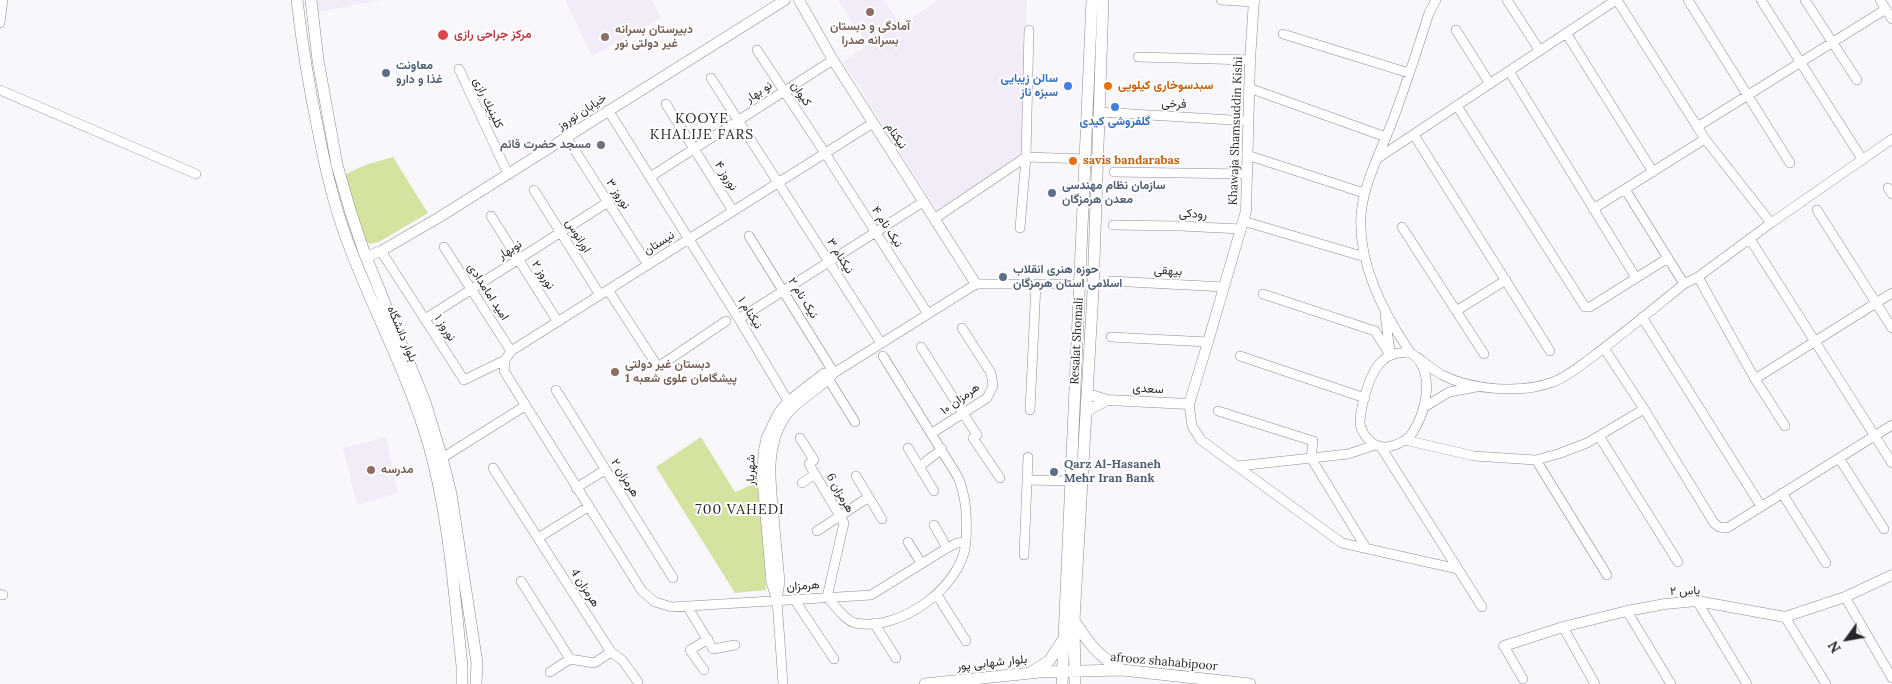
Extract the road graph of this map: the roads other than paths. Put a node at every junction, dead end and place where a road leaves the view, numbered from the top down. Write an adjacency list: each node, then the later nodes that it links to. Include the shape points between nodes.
1 (3, 0): 19 (street)
2 (296, 0): 236 (main road, بلوار دانشگاه, via 304,60 326,169 346,238 412,393 428,444 447,536)
3 (311, 0): 91 (main road, بلوار دانشگاه, via 337,165)
4 (785, 0): 43 (street, خیابان نوروز)
5 (799, 0): 28 (street, نیکنام)
6 (1092, 0): 59 (main road, Resalat Shomali)
7 (1104, 0): 44 (main road, Resalat Shomali)
8 (1221, 0): 16 (street)
9 (1436, 0): 33 (street)
10 (1507, 0): 26 (street)
11 (1617, 0): 22 (street); 48 (street)
12 (1688, 0): 40 (street)
13 (1761, 0): 30 (street)
14 (1805, 0): 24 (street)
15 (1880, 0): 17 (street)
16 (1254, 1): 29 (street, Khawaja Shamsuddin Kishi)
17 (1886, 9): 18 (street); 24 (street)
18 (1892, 19)
19 (0, 23)
20 (1029, 30): 57 (street)
21 (1456, 30): 36 (street)
22 (1566, 33): 26 (street); 63 (street)
23 (1283, 34): 33 (street)
24 (1832, 42): 30 (street); 35 (street)
25 (757, 50): 39 (street, کیوان)
26 (1540, 51): 32 (street)
27 (1138, 57): 29 (street)
28 (833, 60): 39 (street, نو بهار); 47 (street, نیکنام)
29 (1250, 60): 37 (street, Khawaja Shamsuddin Kishi)
30 (1801, 62): 40 (street); 60 (street)
31 (459, 70): 65 (street, كلينيك رازی)
32 (1509, 71): 36 (street); 74 (street)
33 (1409, 73): 50 (street)
34 (711, 78): 45 (street, نیکنام ۳)
35 (1857, 80)
36 (1490, 84): 42 (street)
37 (1249, 88): 46 (street, Khawaja Shamsuddin Kishi); 50 (street)
38 (0, 90): 64 (street)
39 (784, 91): 45 (street, نو بهار); 55 (street, کیوان)
40 (1748, 96): 48 (street); 61 (street)
41 (666, 104): 54 (street, نوروز ۴)
42 (1457, 106): 49 (street); 98 (street, via 1586,307 1590,308)
43 (608, 110): 51 (street, خیابان نوروز); 67 (street)
44 (1099, 112): 46 (street, فرخی); 141 (main road, Resalat Shomali)
45 (739, 120): 54 (street, نو بهار); 68 (street, نیکنام ۳)
46 (1248, 121): 56 (street, Khawaja Shamsuddin Kishi)
47 (873, 123): 55 (street, نیستان); 73 (street, نیکنام)
48 (1698, 127): 52 (street)
49 (1414, 135): 58 (street); 99 (street)
50 (1386, 136): 58 (street)
51 (567, 138): 65 (street, خیابان نوروز); 72 (street, نوروز ۳)
52 (1705, 139): 63 (street); 79 (street)
53 (1892, 139): 60 (street)
54 (694, 149): 67 (street, نو بهار); 76 (street, نوروز ۴)
55 (825, 153): 68 (street, نیستان); 85 (street, نیک نام ۴)
56 (1247, 155): 66 (street, Khawaja Shamsuddin Kishi); 71 (street)
57 (1026, 157): 59 (street); 78 (street); 83 (street)
58 (1378, 158): 71 (street)
59 (1086, 159): 103 (main road, Resalat Shomali)
60 (1862, 159): 79 (street)
61 (1790, 163)
62 (1114, 172): 66 (street)
63 (1653, 172): 69 (street)
64 (196, 174)
65 (508, 174): 90 (street, خیابان نوروز)
66 (1247, 174): 81 (street, Khawaja Shamsuddin Kishi, via 1246,211)
67 (650, 177): 87 (street, نیکنام ۱)
68 (778, 182): 76 (street, نیستان); 95 (street, نیکنام ۳)
69 (1625, 189): 74 (street); 93 (street)
70 (534, 190): 84 (street, اورانوس)
71 (1364, 194): 92 (street, via 1361,215)
72 (608, 202): 84 (street, نوبهار); 96 (street, نوروز ۳)
73 (923, 202): 78 (street, نیکنام); 85 (street)
74 (1593, 209): 98 (street)
75 (1817, 210): 112 (street)
76 (733, 211): 87 (street, نیستان)
77 (492, 216): 94 (street, نوروز ۲)
78 (934, 219): 101 (street, نیکنام)
79 (1771, 223): 88 (street)
80 (1113, 225): 81 (street, رودکی)
81 (1242, 225): 92 (street, رودکی); 105 (street, Khawaja Shamsuddin Kishi)
82 (1402, 227): 114 (street)
83 (1020, 228)
84 (561, 232): 94 (street, نوبهار); 111 (street, اورانوس)
85 (876, 232): 95 (street); 115 (street, نیک نام ۴)
86 (749, 236): 108 (street, نیک نام ۲)
87 (688, 239): 96 (street, نیستان); 118 (street, نیکنام ۱)
88 (1750, 240): 97 (street); 125 (street)
89 (444, 246): 106 (street, امید امامدادی)
90 (382, 251): 91 (street, خیابان نوروز); 117 (street, نوروز ۱)
91 (366, 257): 165 (main road, بلوار دانشگاه, via 415,376)
92 (1364, 257): 113 (street)
93 (1668, 258): 98 (street); 104 (street)
94 (518, 260): 106 (street, نوبهار); 120 (street, نوروز ۲)
95 (829, 262): 108 (street); 126 (street, نیکنام ۳)
96 (648, 265): 107 (street, نیستان)
97 (1698, 277): 104 (street); 138 (street)
98 (1636, 278)
99 (1506, 280): 114 (street); 130 (street)
100 (1111, 281): 105 (street, بیهقی)
101 (976, 284): 102 (street); 115 (street, شهریار)
102 (1036, 284): 103 (street); 149 (street)
103 (1081, 284): 178 (main road, Resalat Shomali)
104 (1684, 284): 116 (street)
105 (1224, 287): 124 (street, Khawaja Shamsuddin Kishi)
106 (471, 290): 117 (street, نوبهار); 129 (street, امید امامدادی)
107 (608, 290): 111 (street, نیستان); 119 (street, via 658,366)
108 (784, 290): 118 (street); 137 (street, نیک نام ۲)
109 (1892, 293): 112 (street)
110 (1263, 294): 133 (street, via 1375,331)
111 (600, 295): 120 (street, نیستان)
112 (1876, 303): 122 (street); 125 (street)
113 (1384, 307): 131 (street, via 1396,332); 133 (street)
114 (1456, 311): 132 (street)
115 (928, 314): 126 (street, شهریار)
116 (1642, 318): 128 (street); 185 (street)
117 (425, 319): 136 (street, نوروز ۱, via 464,380)
118 (739, 319): 144 (street, نیکنام ۱)
119 (726, 321)
120 (558, 322): 129 (street, نیستان)
121 (962, 328): 152 (street, هرمزان ۱۰, via 991,373 994,386 987,398)
122 (1892, 328)
123 (1110, 337): 124 (street)
124 (1208, 342): 145 (street, Khawaja Shamsuddin Kishi)
125 (1816, 342): 138 (street); 157 (street)
126 (881, 343): 137 (street, شهریار)
127 (921, 347): 152 (street)
128 (1604, 348): 139 (street, via 1554,382 1506,389); 148 (street)
129 (511, 351): 136 (street, نیستان)
130 (1550, 351)
131 (1414, 354): 133 (street); 139 (street, via 1440,374); 147 (street, via 1425,370 1428,384)
132 (1484, 354)
133 (1390, 355): 142 (street, via 1373,369)
134 (883, 356): 156 (street)
135 (1240, 356): 142 (street)
136 (505, 360): 146 (street, via 504,371)
137 (832, 376): 144 (street, شهریار, via 824,373); 153 (street, نیک نام ۲)
138 (1755, 379): 155 (street)
139 (1479, 387): 147 (street, via 1448,392)
140 (556, 390): 173 (street, هرمزان ۲)
141 (1088, 394): 143 (street, سعدی); 150 (main road, Resalat Shomali)
142 (1365, 398): 161 (street, via 1360,422 1364,436)
143 (1107, 400): 145 (street, سعدی); 150 (street)
144 (791, 404): 209 (street, شهریار, via 778,413 766,438 762,466 771,582)
145 (1189, 404): 171 (street, via 1192,426 1201,440)
146 (525, 406): 165 (street); 180 (street, هرمزان)
147 (1423, 408): 160 (street, via 1413,433)
148 (1644, 409): 158 (street); 185 (street, via 1714,523 1727,528)
149 (1030, 410)
150 (1087, 411): 178 (main road, Resalat Shomali)
151 (1218, 411): 166 (street, via 1313,442)
152 (964, 413): 156 (street, هرمزان ۱۰); 176 (street, via 978,435 973,438)
153 (854, 422)
154 (1892, 424): 157 (street)
155 (1785, 426)
156 (932, 433): 163 (street)
157 (1875, 435): 167 (street); 169 (street)
158 (1599, 436): 168 (street); 197 (street)
159 (800, 438): 174 (street, هرمزان 6, via 814,460 809,464)
160 (1405, 440): 161 (street); 168 (street, via 1474,456)
161 (1378, 446): 166 (street, via 1348,454); 200 (street)
162 (908, 448): 170 (street)
163 (942, 450): 170 (street); 193 (street, via 964,494 968,515)
164 (1028, 457): 177 (street)
165 (442, 458): 237 (main road, بلوار دانشگاه, via 451,494 476,663)
166 (1311, 458): 171 (street); 195 (street)
167 (1839, 458): 182 (street); 189 (street)
168 (1536, 460): 201 (street)
169 (1892, 463)
170 (920, 466): 181 (street)
171 (1238, 466): 195 (street, via 1342,543)
172 (493, 468): 191 (street, هرمزان 4)
173 (605, 470): 180 (street); 203 (street, هرمزان ۲)
174 (815, 474): 179 (street); 186 (street, هرمزان 6, via 821,495)
175 (856, 476): 183 (street)
176 (1000, 478)
177 (1027, 480): 178 (street); 196 (street)
178 (1077, 482): 215 (main road, Resalat Shomali); 218 (main road, Resalat Shomali)
179 (802, 483)
180 (576, 488): 184 (street, هرمزان)
181 (934, 490)
182 (1782, 493): 185 (street); 198 (street)
183 (869, 497): 186 (street); 187 (street)
184 (588, 506): 191 (street); 211 (street, هرمزان, via 642,591 655,602 672,607)
185 (1761, 506)
186 (839, 516): 190 (street); 206 (street, هرمزان 6, via 844,523)
187 (882, 519)
188 (934, 525): 194 (street)
189 (1884, 530)
190 (817, 531)
191 (538, 538): 223 (street, هرمزان 4)
192 (908, 542): 199 (street)
193 (966, 542): 194 (street, هرمزان); 205 (street, via 959,567)
194 (947, 548): 199 (street, هرمزان)
195 (1366, 548): 200 (street)
196 (1024, 555)
197 (1678, 562)
198 (1826, 563)
199 (921, 564): 206 (street, هرمزان, via 871,595)
200 (1458, 569): 212 (street)
201 (1607, 575)
202 (1892, 575): 207 (street, یاس ۲)
203 (673, 578)
204 (521, 580): 225 (street)
205 (936, 595): 216 (street, via 908,614); 220 (street)
206 (827, 597): 208 (street, هرمزان); 216 (street, via 854,623)
207 (1844, 597): 214 (street, یاس ۲); 233 (street)
208 (794, 599): 209 (street, هرمزان); 226 (street)
209 (777, 600): 211 (street, هرمزان); 238 (street, شهریار)
210 (1697, 601): 213 (street, یاس ۲); 214 (street, یاس ۲); 245 (street)
211 (687, 606): 219 (street)
212 (1482, 607)
213 (1627, 611): 217 (street, یاس ۲); 244 (street)
214 (1785, 617): 246 (street)
215 (1074, 620): 228 (main road, via 1094,649); 229 (main road, Resalat Shomali)
216 (874, 623): 224 (street)
217 (1563, 627): 222 (street, یاس ۲); 243 (street)
218 (1065, 636): 231 (main road, Resalat Shomali); 232 (main road, via 1049,661)
219 (708, 639): 221 (street, via 713,649); 227 (street, via 690,650)
220 (966, 641)
221 (735, 645)
222 (1504, 646): 234 (street)
223 (611, 652): 225 (street, via 594,662); 235 (street, هرمزان 4, via 622,660)
224 (896, 658)
225 (570, 659): 230 (street)
226 (834, 659)
227 (704, 670)
228 (1122, 670): 229 (main road, afrooz shahabipoor); 242 (main road, afrooz shahabipoor)
229 (1075, 671): 231 (main road, afrooz shahabipoor); 241 (main road, Resalat Shomali)
230 (550, 672)
231 (1063, 672): 232 (main road, بلوار شهابی پور); 240 (main road, Resalat Shomali)
232 (1028, 674): 239 (main road, بلوار شهابی پور)
233 (1892, 678)
234 (1523, 679)
235 (638, 682)
236 (462, 684)
237 (476, 684)
238 (783, 684)
239 (925, 684)
240 (1062, 684)
241 (1075, 684)
242 (1250, 684)
243 (1595, 684)
244 (1671, 684)
245 (1747, 684)
246 (1826, 684)

